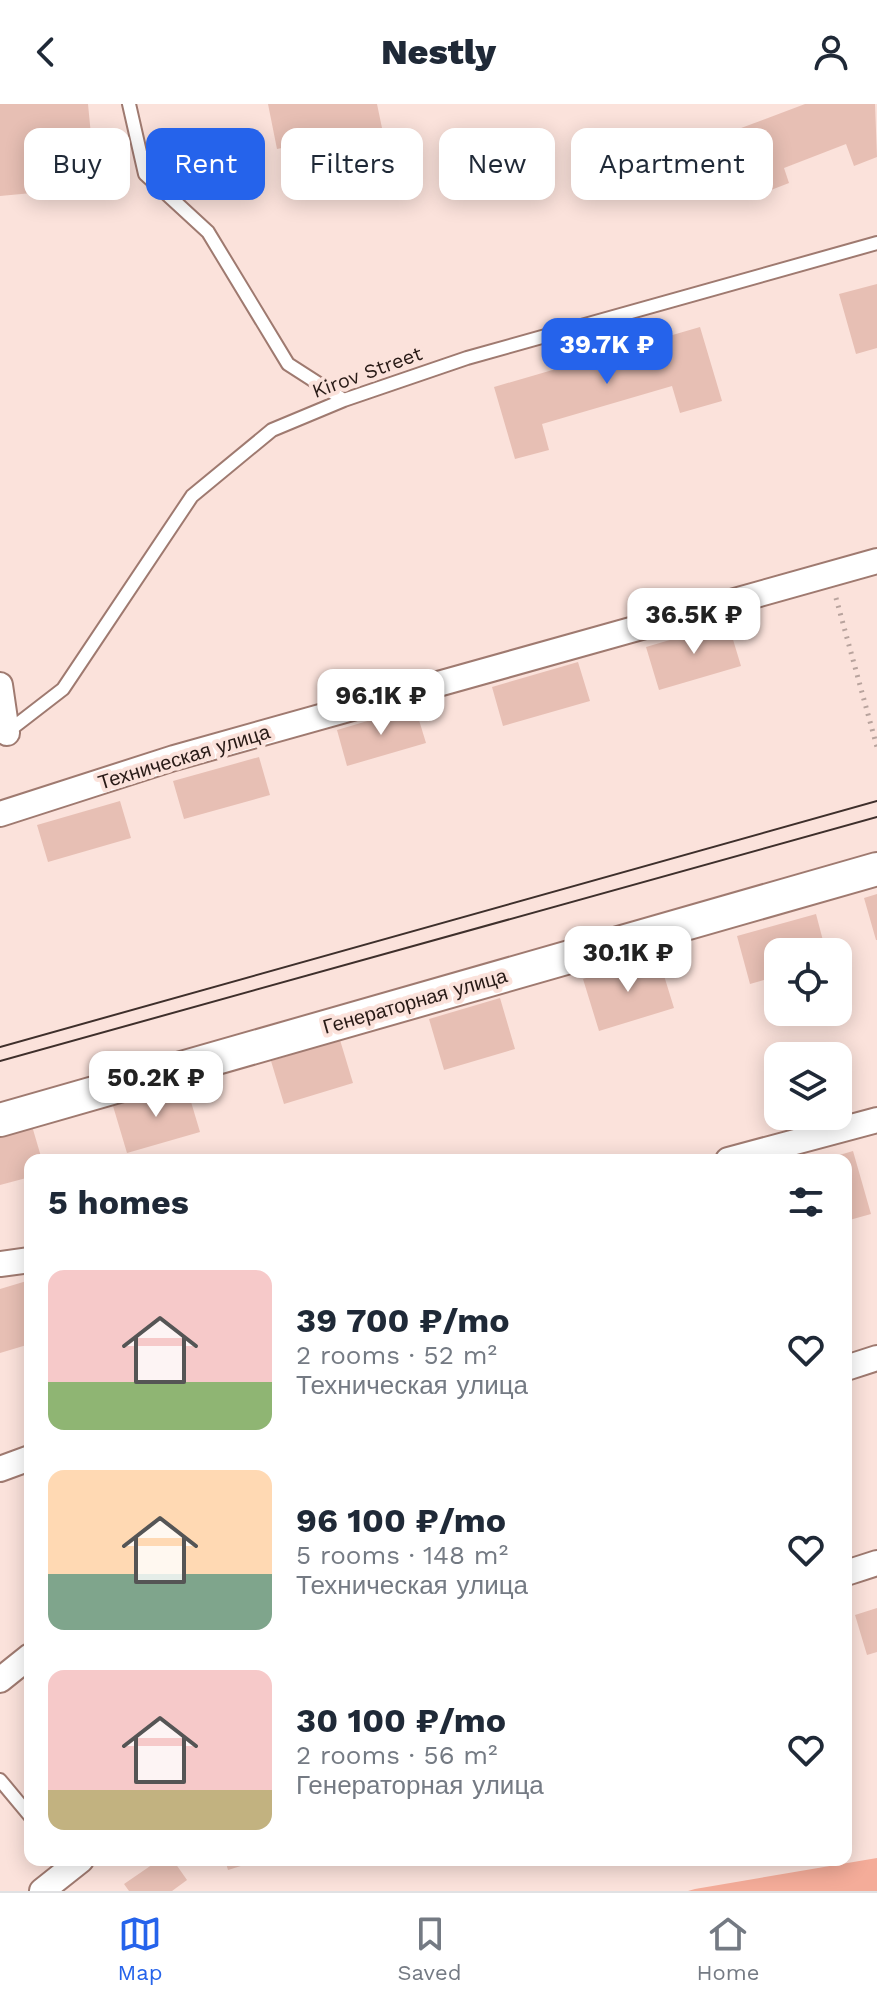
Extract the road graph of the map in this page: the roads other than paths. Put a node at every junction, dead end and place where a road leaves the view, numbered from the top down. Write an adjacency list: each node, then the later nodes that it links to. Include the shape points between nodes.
1 (129, 104): 3 (lane, via 145,174 208,232 288,364)
2 (877, 243): 3 (lane, Kirov Street, via 467,358)
3 (344, 400): 6 (lane, Kirov Street, via 272,430 192,496 63,689)
4 (877, 561): 7 (street, Техническая улица, via 174,758)
5 (0, 685): 6 (street)
6 (4, 734)
7 (0, 814)
8 (877, 869): 9 (main road, Генераторная улица)
9 (0, 1120)
10 (877, 1120): 11 (street)
11 (750, 1154)
12 (24, 1261): 13 (street)
13 (0, 1264)
14 (877, 1358): 15 (street)
15 (852, 1366)
16 (24, 1460): 17 (street)
17 (0, 1469)
18 (877, 1563): 19 (street)
19 (852, 1571)
20 (24, 1661): 21 (street)
21 (0, 1680)
22 (0, 1780): 23 (lane)
23 (24, 1809)
24 (71, 1866): 25 (street)
25 (42, 1891)

